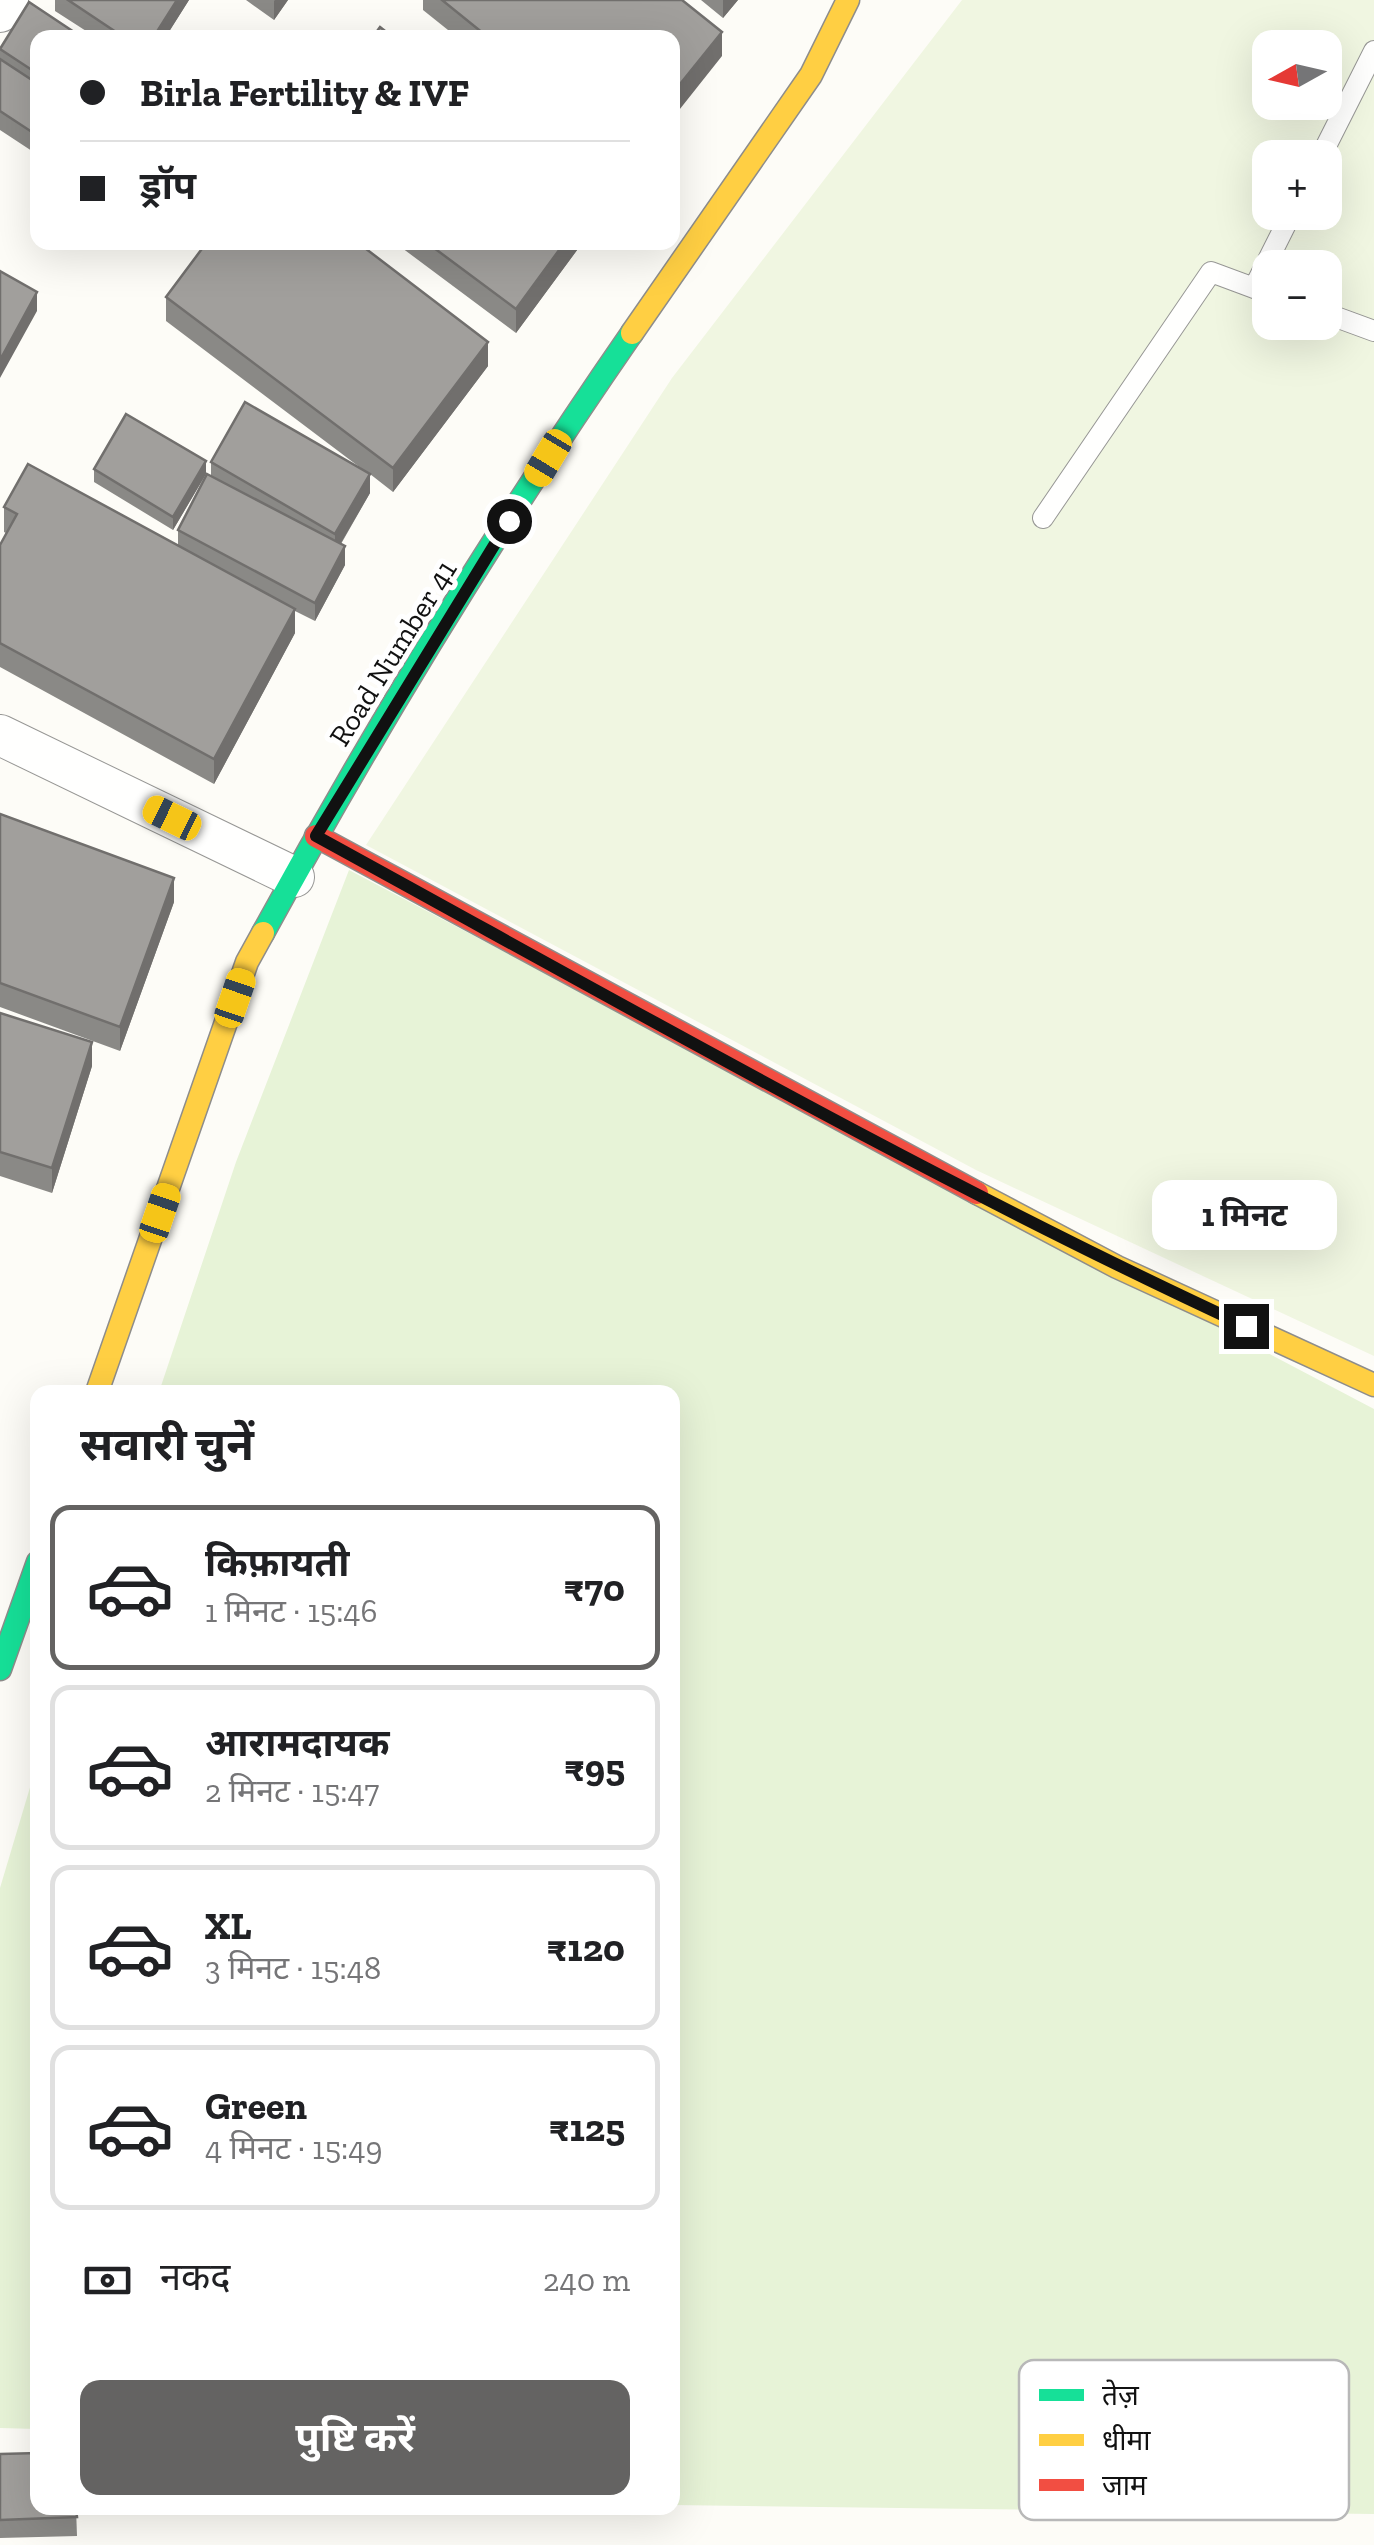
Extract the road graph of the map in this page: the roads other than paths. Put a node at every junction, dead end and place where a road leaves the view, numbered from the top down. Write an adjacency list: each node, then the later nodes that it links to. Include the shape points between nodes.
1 (8, 0): 3 (street)
2 (848, 0): 11 (street, Road Number 41, via 811,75 567,427)
3 (0, 12)
4 (1374, 51): 5 (lane)
5 (1329, 140)
6 (1252, 287): 9 (lane, via 1210,272)
7 (1342, 320): 8 (lane)
8 (1374, 331)
9 (1043, 518)
10 (0, 735): 12 (street)
11 (316, 836): 12 (street, Road Number 41); 14 (street, via 1117,1267)
12 (294, 876): 13 (street, Road Number 41, via 247,962)
13 (99, 1385)
14 (1374, 1385)
15 (30, 1585): 16 (street)
16 (0, 1670)

